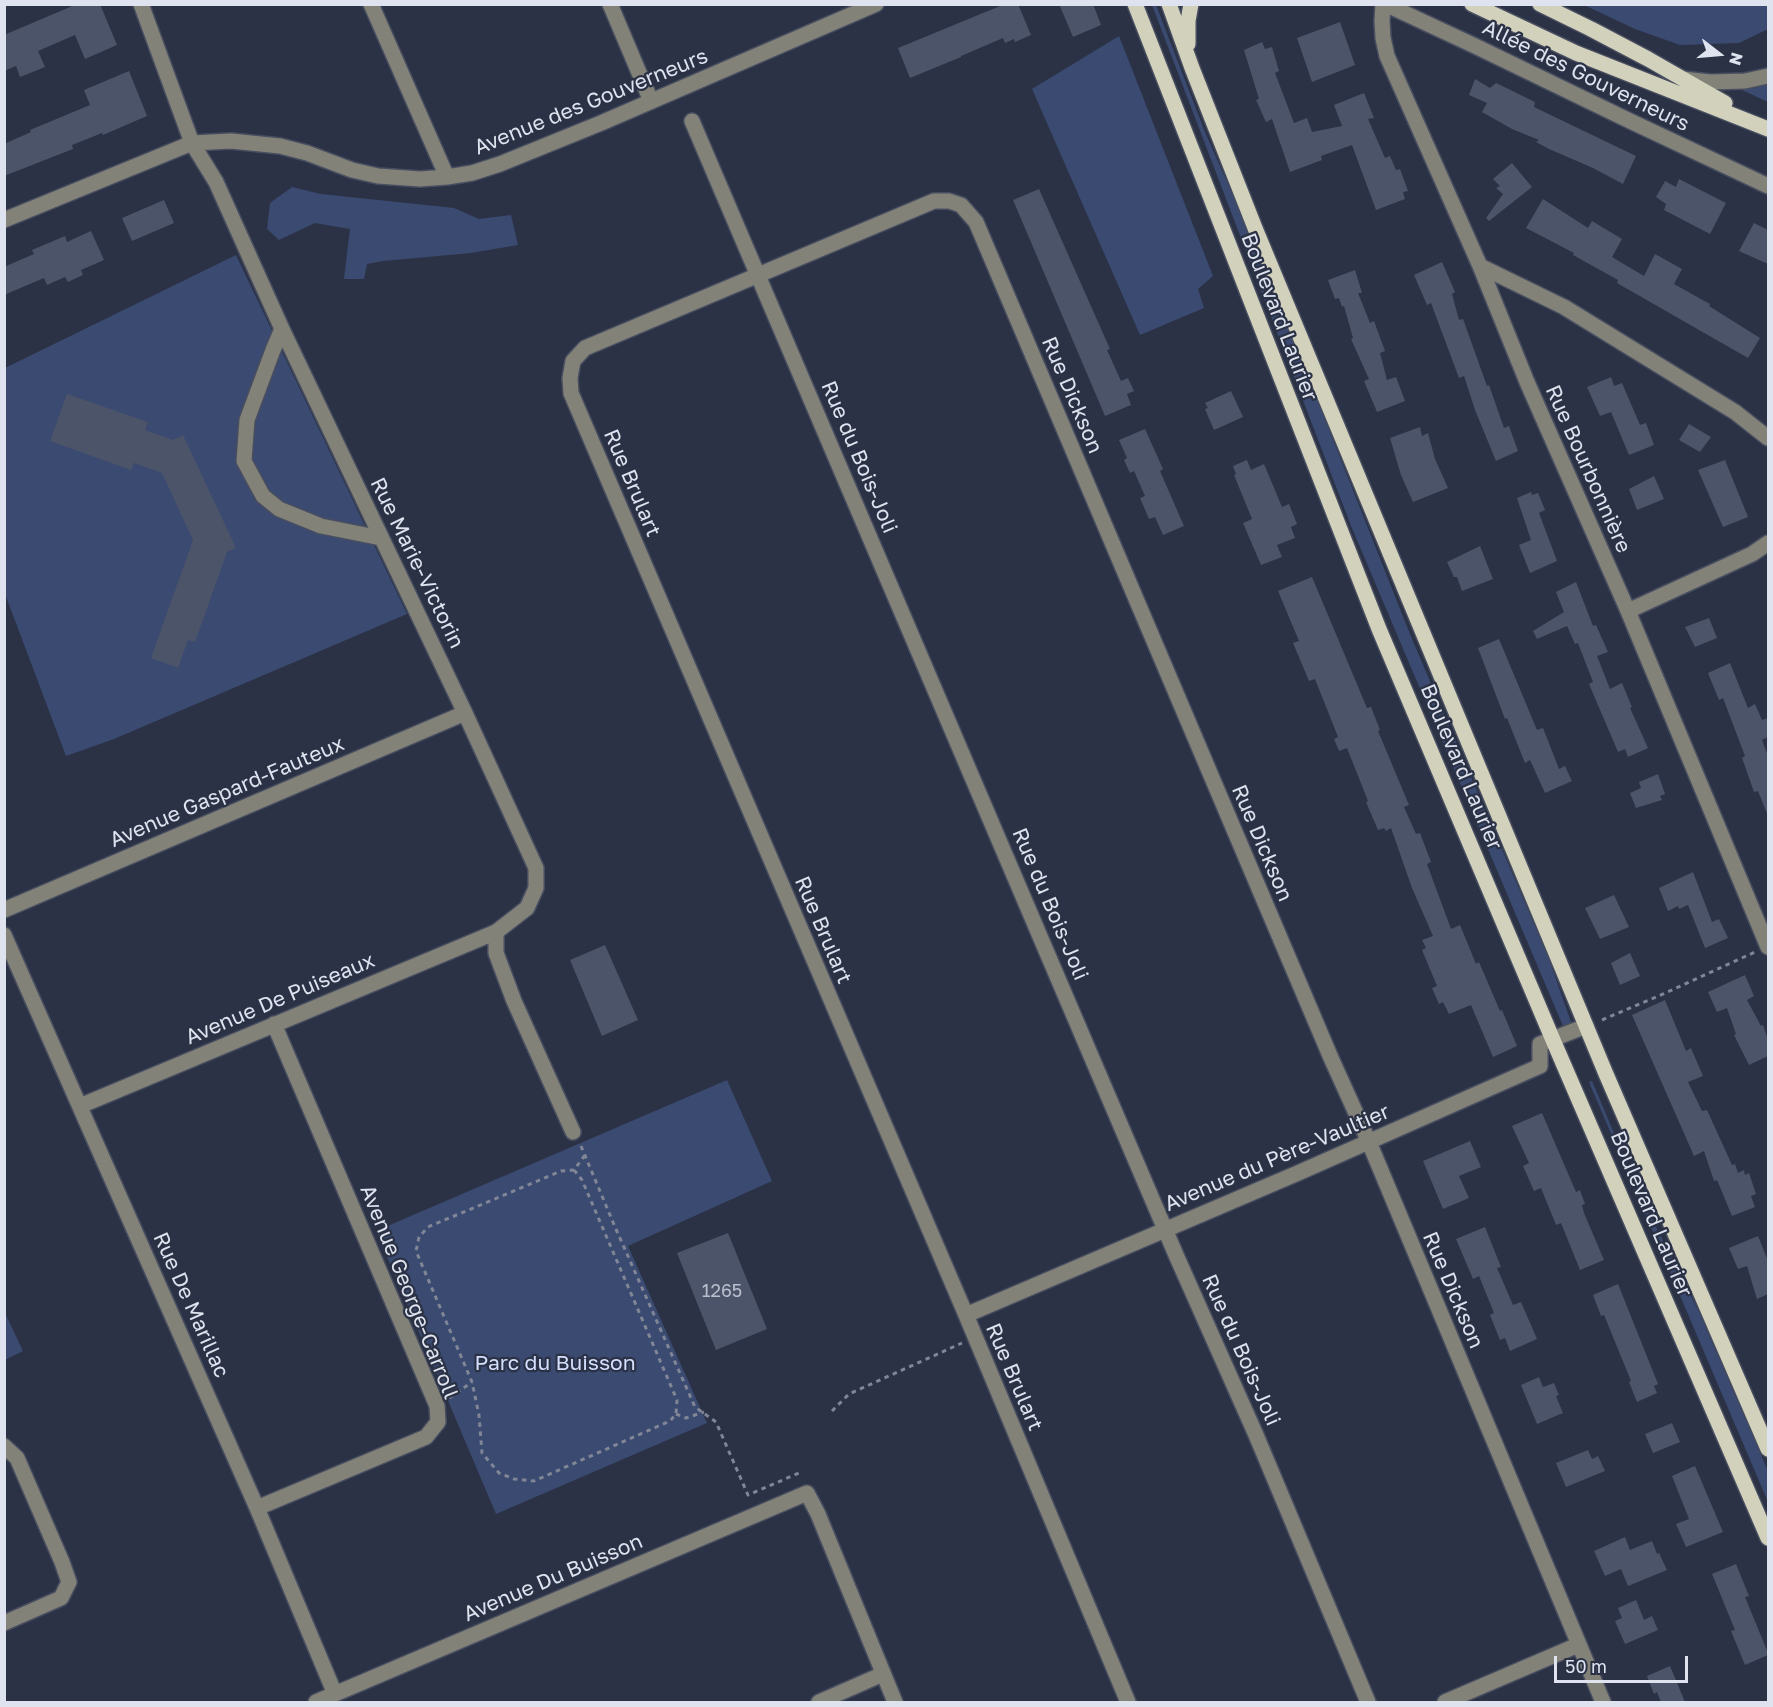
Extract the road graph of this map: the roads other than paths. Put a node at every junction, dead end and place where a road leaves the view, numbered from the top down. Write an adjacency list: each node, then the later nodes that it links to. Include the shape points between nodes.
1 (141, 4): 18 (street, Rue Marie-Victorin)
2 (371, 4): 19 (street)
3 (610, 4): 15 (street)
4 (876, 4): 11 (street, Avenue des Gouverneurs)
5 (1135, 4): 36 (main road, Boulevard Laurier, via 1379,629)
6 (1169, 4): 12 (main road, Boulevard Laurier)
7 (1191, 4): 12 (main road, via 1187,36)
8 (1384, 4): 20 (street, Allée des Gouverneurs); 22 (street, Rue Bourbonnière, via 1382,29 1387,56)
9 (1472, 4): 17 (main road, via 1576,53)
10 (1540, 4): 14 (main road)
11 (847, 10): 15 (street, Avenue des Gouverneurs)
12 (1192, 68): 35 (main road, Boulevard Laurier)
13 (1768, 76): 14 (street, via 1746,81)
14 (1683, 79): 17 (main road)
15 (651, 101): 19 (street, Avenue des Gouverneurs, via 500,164)
16 (693, 121): 23 (street, Rue du Bois-Joli)
17 (1767, 128)
18 (192, 143): 19 (street, Avenue des Gouverneurs, via 231,141 280,146 378,176); 21 (street, Avenue des Gouverneurs); 24 (street, Rue Marie-Victorin, via 216,182)
19 (447, 177)
20 (1768, 186)
21 (4, 220)
22 (1480, 266): 25 (street, via 1564,307 1736,412); 28 (street, Rue Bourbonnière)
23 (758, 274): 39 (street, Rue Dickson, via 934,201 961,205 976,222); 40 (street, Rue du Bois-Joli); 41 (street, Rue Brulart, via 585,348 573,361 570,393)
24 (282, 329): 26 (street, Rue Marie-Victorin); 26 (street, via 247,420 244,461 263,496 279,509 321,526)
25 (1768, 438)
26 (381, 538): 29 (street, Rue Marie-Victorin)
27 (1768, 543): 28 (street)
28 (1628, 611): 33 (street, Rue Bourbonnière)
29 (465, 713): 30 (street, Avenue Gaspard-Fauteux); 31 (street, Rue Marie-Victorin, via 536,868 536,888 527,908)
30 (4, 910)
31 (496, 932): 34 (street, Avenue De Puiseaux); 38 (street, via 496,953 514,1001)
32 (4, 935): 37 (street, Rue De Marillac)
33 (1768, 946)
34 (274, 1024): 37 (street, Avenue De Puiseaux); 44 (street, Avenue George-Carroll, via 437,1406 438,1422 426,1437)
35 (1586, 1026): 36 (street); 43 (main road, Boulevard Laurier)
36 (1553, 1040): 39 (street, Avenue du Père-Vaultier, via 1540,1044 1540,1066); 45 (main road, Boulevard Laurier)
37 (81, 1106): 44 (street, Rue De Marillac)
38 (573, 1132)
39 (1369, 1142): 40 (street, Avenue du Père-Vaultier); 47 (street, Rue Dickson)
40 (1166, 1229): 41 (street, Avenue du Père-Vaultier); 54 (street, Rue du Bois-Joli)
41 (966, 1315): 53 (street, Rue Brulart)
42 (4, 1446): 46 (street, via 17,1458 69,1582 62,1598)
43 (1768, 1449)
44 (257, 1508): 49 (street, Rue De Marillac)
45 (1768, 1538)
46 (4, 1623)
47 (1578, 1645): 55 (street); 56 (street, Rue Dickson)
48 (883, 1674): 49 (street, Avenue Du Buisson, via 807,1493); 51 (street); 52 (street)
49 (335, 1694): 50 (street, Avenue Du Buisson)
50 (316, 1702)
51 (819, 1702)
52 (895, 1702)
53 (1128, 1702)
54 (1368, 1702)
55 (1445, 1702)
56 (1603, 1702)

